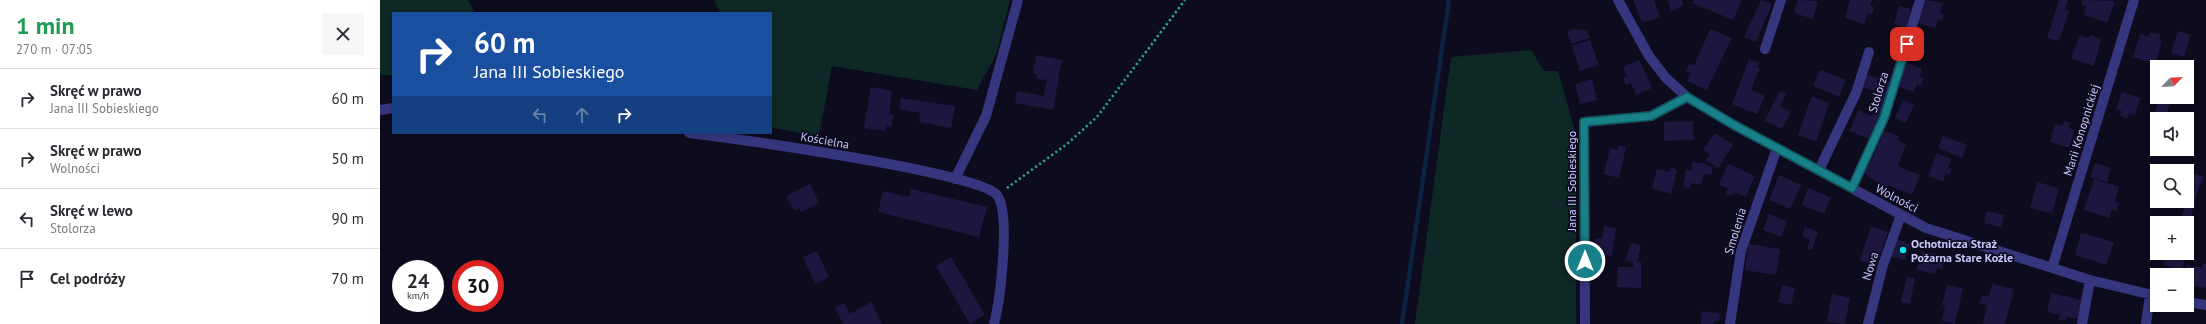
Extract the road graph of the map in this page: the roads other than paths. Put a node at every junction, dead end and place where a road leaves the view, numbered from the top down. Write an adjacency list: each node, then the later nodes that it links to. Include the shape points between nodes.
1 (1018, 0): 14 (street, via 986,116)
2 (1618, 0): 8 (street, Wolności, via 1649,56 1666,78)
3 (1781, 0): 6 (street)
4 (1920, 0): 15 (street, Stolorza, via 1884,118)
5 (2134, 0): 17 (street, Marii Konopnickiej)
6 (1765, 49)
7 (1869, 52): 13 (street, via 1856,93)
8 (1687, 97): 12 (street, Wolności); 24 (street, Jana III Sobieskiego, via 1651,116 1584,122)
9 (392, 108): 10 (street)
10 (380, 110)
11 (695, 134): 14 (street, Kościelna, via 813,150)
12 (1777, 148): 13 (street, Wolności); 25 (street, Smolenia, via 1741,251)
13 (1819, 170): 15 (street, Wolności)
14 (955, 179): 23 (street, Kościelna, via 982,186 997,195 1003,211 1002,271)
15 (1852, 188): 16 (street, Wolności)
16 (1901, 215): 17 (street, Wolności, via 1953,237); 26 (street, Nowa, via 1883,264)
17 (2052, 268): 18 (street, Wolności)
18 (2090, 280): 19 (street, Wolności); 27 (street)
19 (2150, 295)
20 (2194, 303): 21 (street)
21 (2206, 305)
22 (2150, 308): 28 (street)
23 (994, 324)
24 (1585, 324)
25 (1730, 324)
26 (1868, 324)
27 (2082, 324)
28 (2146, 324)

